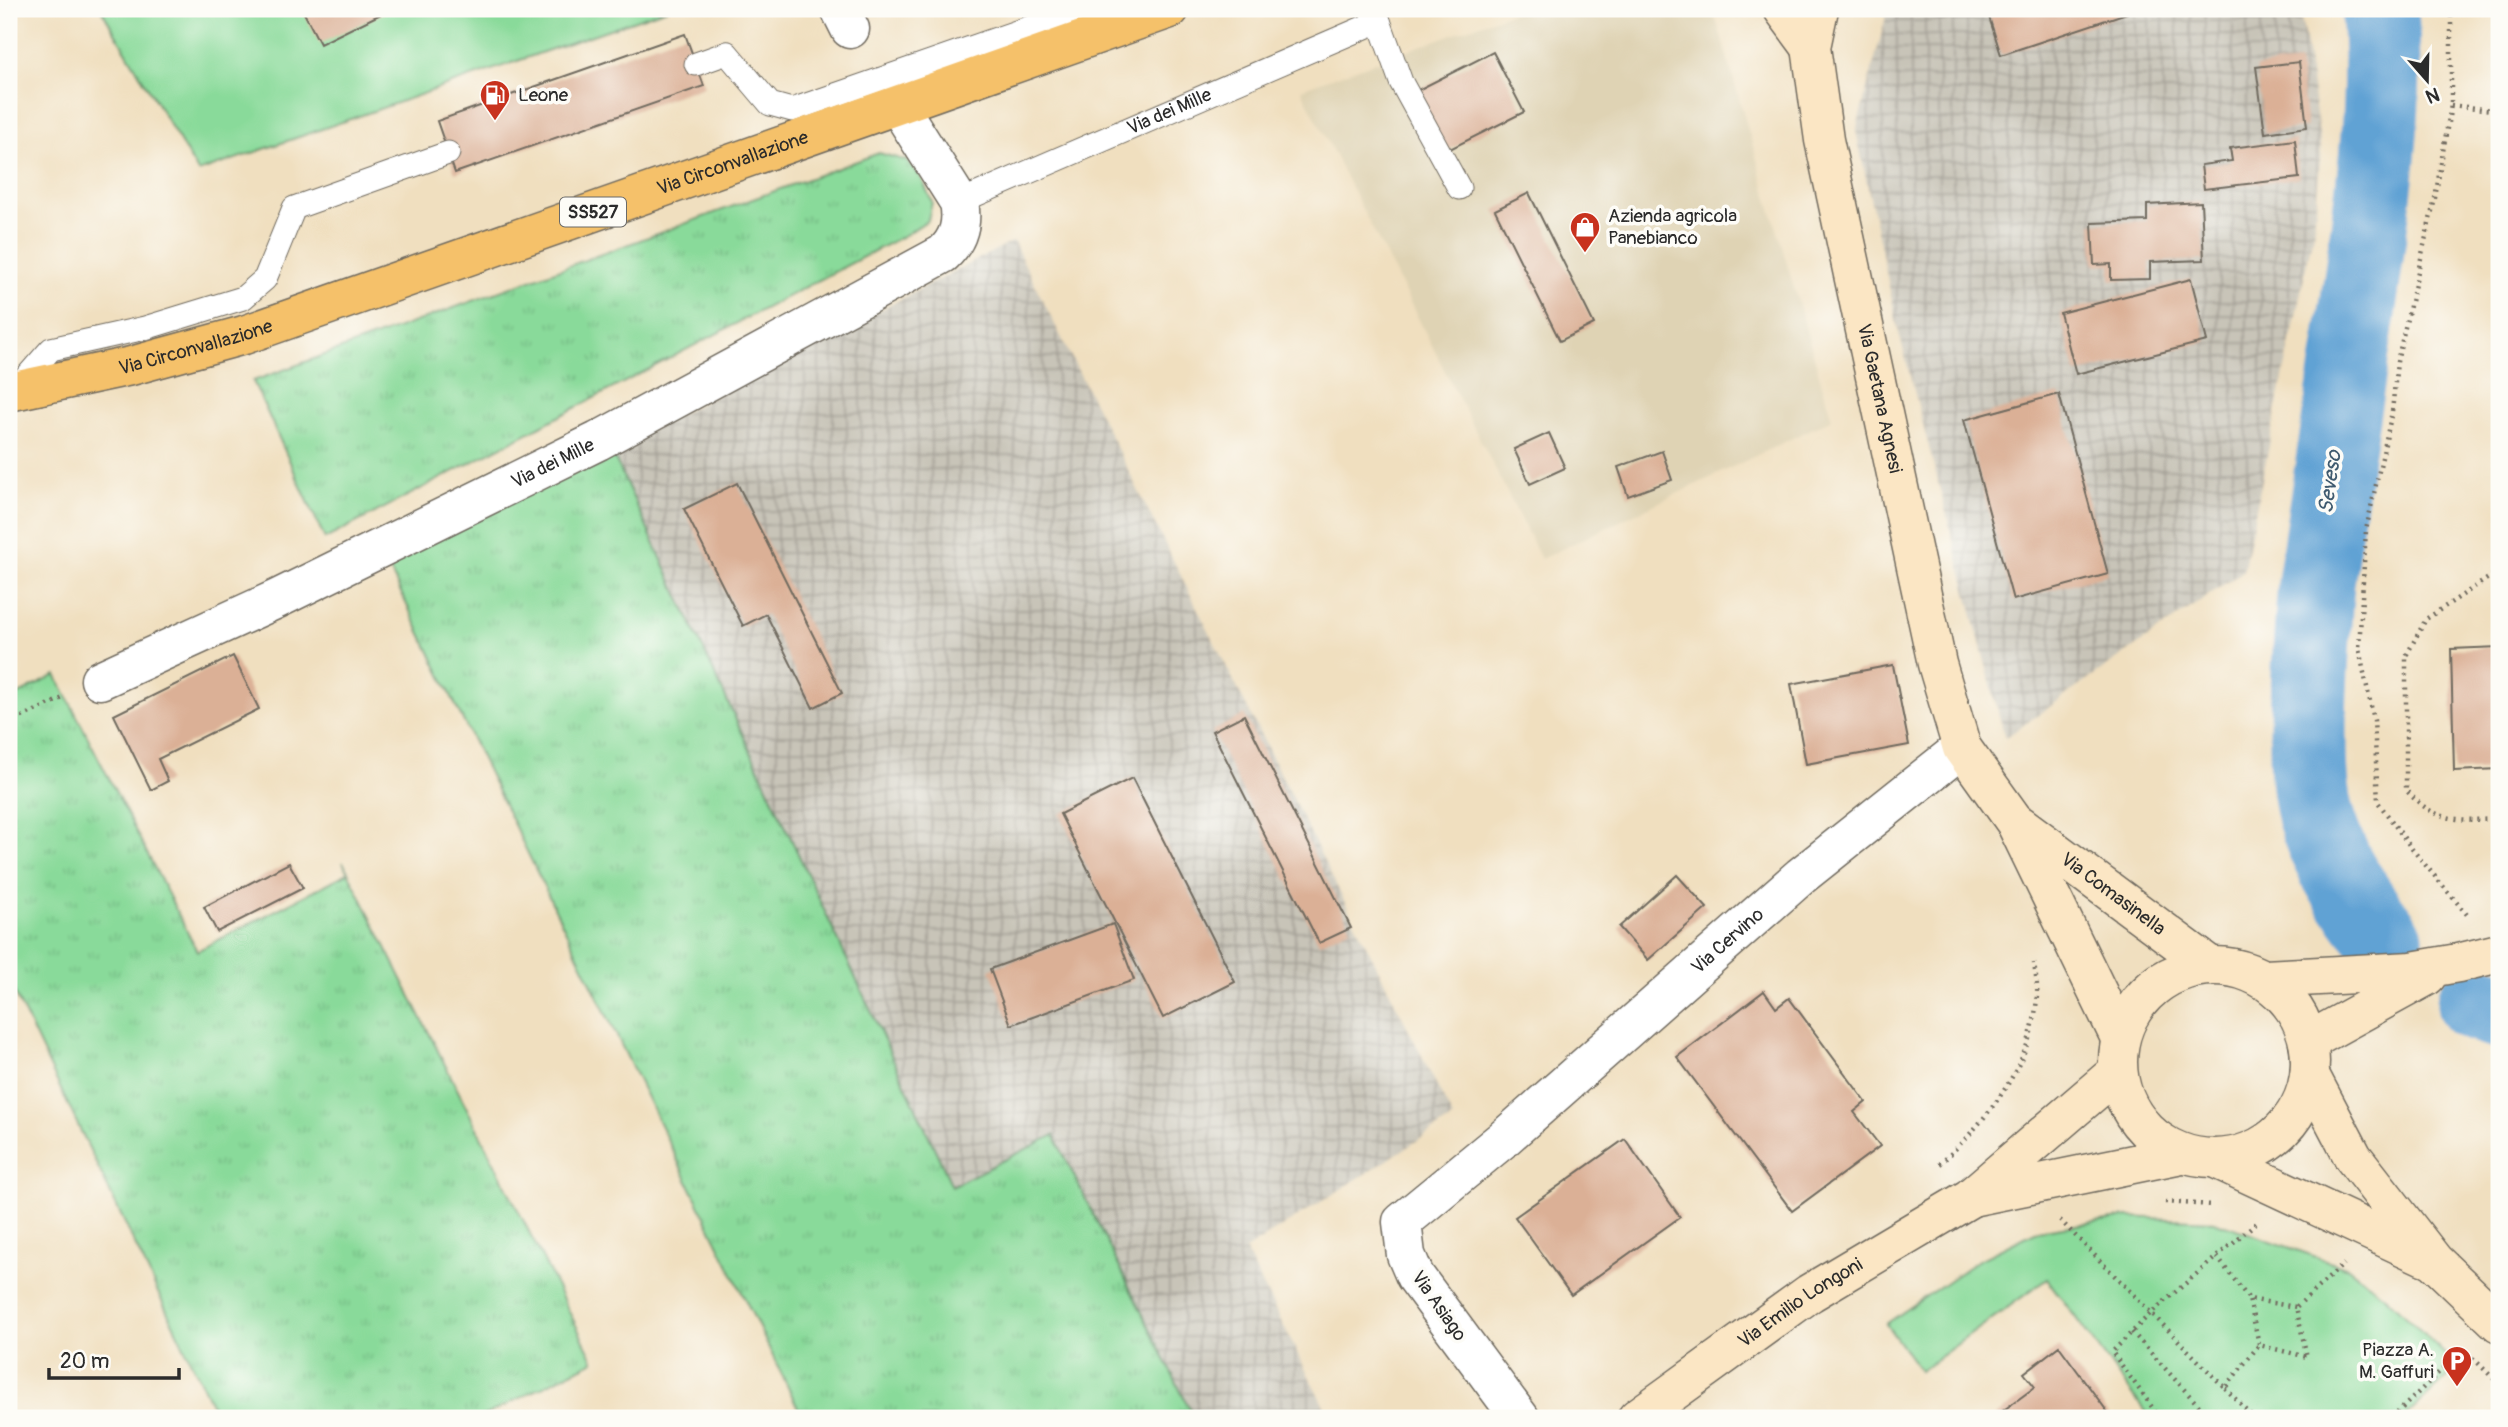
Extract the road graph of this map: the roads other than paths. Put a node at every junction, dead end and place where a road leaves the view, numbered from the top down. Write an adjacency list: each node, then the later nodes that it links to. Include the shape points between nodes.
1 (1083, 9): 7 (lane, via 792,110 770,104 727,54)
2 (1170, 9): 8 (main road, Via Circonvallazione / SS527)
3 (1783, 9): 6 (street, Via Gaetana Agnesi)
4 (1819, 9): 6 (street, Via Gaetana Agnesi)
5 (1374, 15): 10 (lane, Via dei Mille, via 1401,82); 11 (lane, Via dei Mille)
6 (1811, 47): 14 (street, Via Gaetana Agnesi, via 1824,140 1931,637)
7 (696, 64)
8 (898, 104): 11 (street); 12 (main road, Via Circonvallazione / SS527, via 244,335 131,366)
9 (448, 153): 12 (lane, via 294,208 265,279 243,298 145,328 51,349)
10 (1459, 188)
11 (959, 202): 13 (street, Via dei Mille, via 959,230 943,254 598,441 278,599)
12 (11, 391)
13 (100, 680)
14 (1962, 748): 15 (street, Via Comasinella); 22 (street, Via Cervino, via 1801,876)
15 (2015, 822): 17 (street, Via Comasinella); 20 (street, Via Comasinella)
16 (2483, 957): 19 (street, via 2413,971)
17 (2209, 965): 18 (street, via 2238,968); 20 (street, via 2163,980 2143,996 2129,1015)
18 (2265, 979): 19 (street); 21 (street, via 2293,1006)
19 (2379, 985): 21 (street)
20 (2119, 1055): 23 (street, via 2128,1107 2151,1136); 24 (street, Via Emilio Longoni)
21 (2310, 1058): 23 (street, via 2301,1103 2284,1129 2241,1156); 25 (street, via 2353,1157)
22 (1502, 1140): 27 (street, Via Asiago, via 1402,1222 1406,1255 1415,1276)
23 (2199, 1157): 24 (street, Via Emilio Longoni); 25 (street)
24 (1970, 1198): 28 (street, Via Emilio Longoni, via 1810,1293)
25 (2434, 1261): 26 (street)
26 (2496, 1320)
27 (1520, 1418)
28 (1637, 1418)

